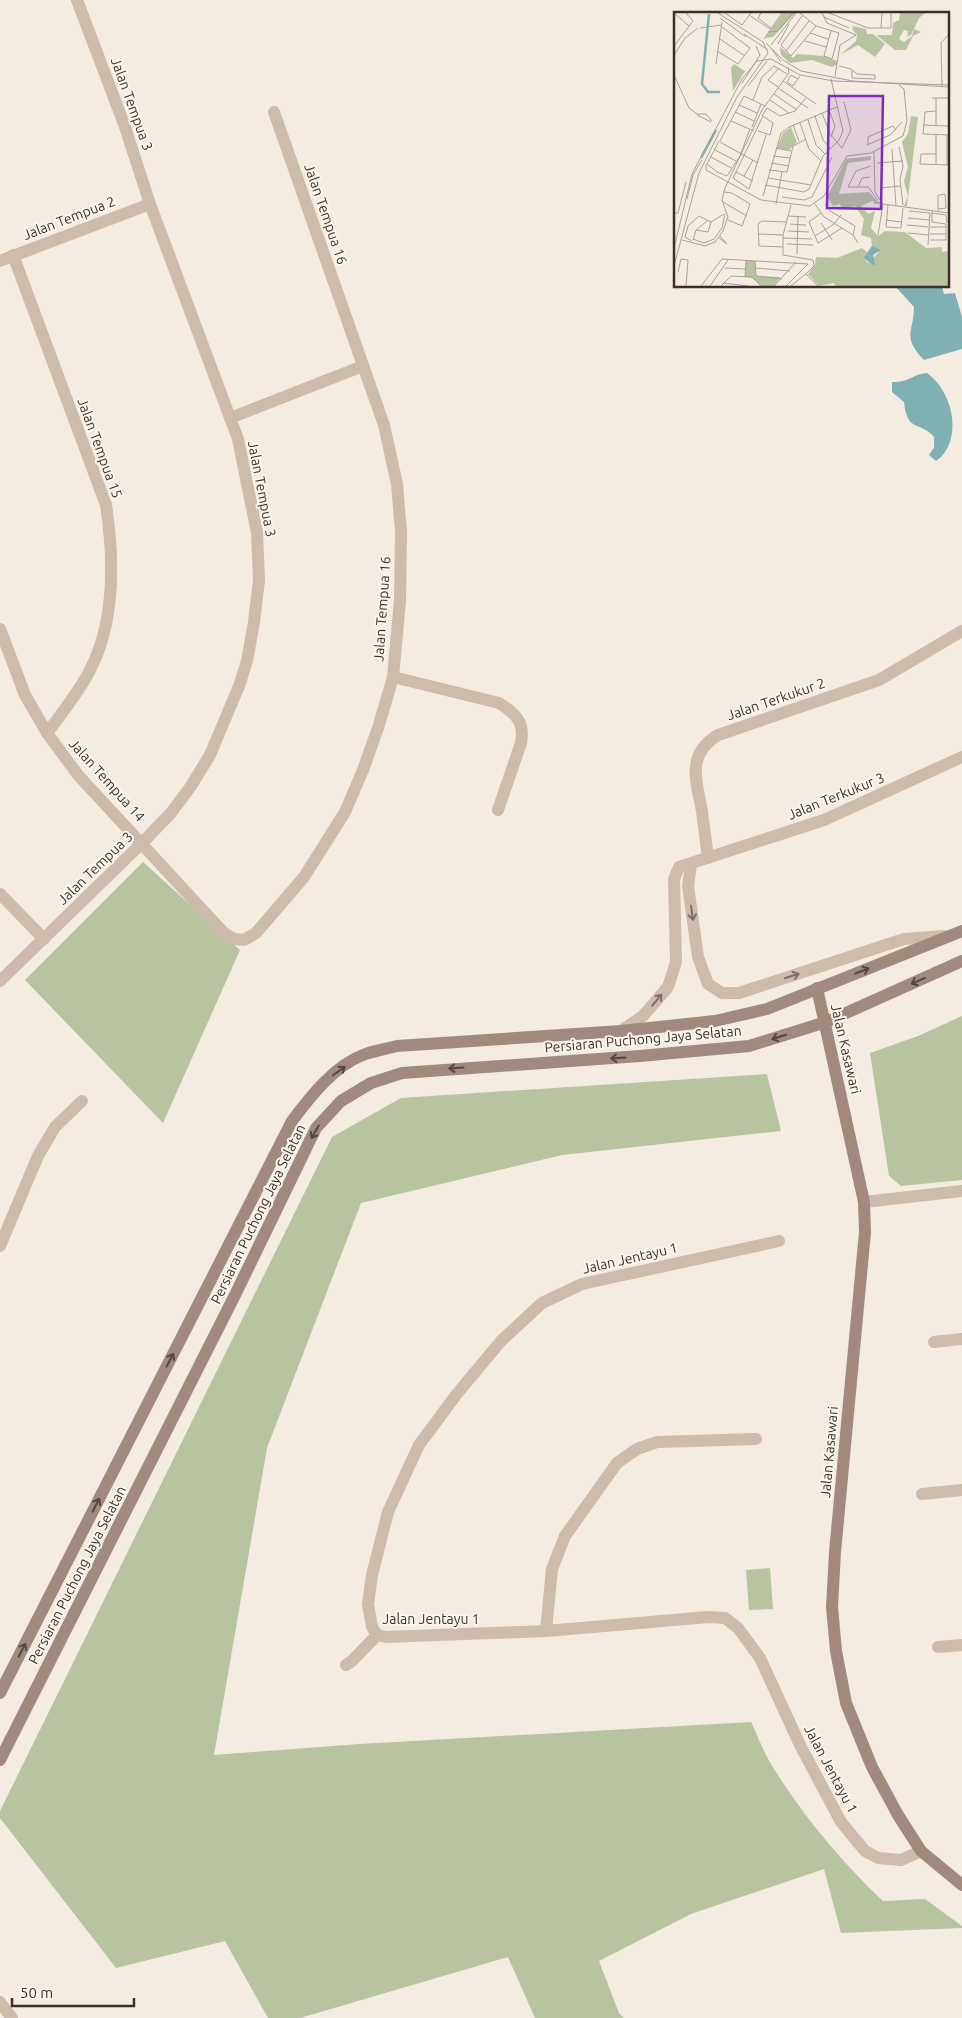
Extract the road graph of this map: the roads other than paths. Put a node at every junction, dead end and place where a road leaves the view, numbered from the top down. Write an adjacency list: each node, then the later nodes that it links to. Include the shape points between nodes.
1 (77, 0): 3 (street, Jalan Tempua 3)
2 (274, 112): 6 (street, Jalan Tempua 16)
3 (150, 204): 4 (street, Jalan Tempua 2); 7 (street, Jalan Tempua 3)
4 (13, 256): 5 (street, Jalan Tempua 2); 11 (street, Jalan Tempua 15, via 106,505 112,542 105,630 91,669)
5 (0, 261)
6 (363, 366): 7 (street); 10 (street, Jalan Tempua 16, via 384,425 396,484 401,532 400,601)
7 (230, 418): 14 (street, Jalan Tempua 3, via 238,439 256,533 259,580 247,661 210,755 171,813)
8 (0, 629): 11 (street, Jalan Tempua 14, via 25,695)
9 (962, 631): 15 (street, Jalan Terkukur 2, via 879,680 718,735 707,742 694,771)
10 (393, 677): 13 (street, via 499,703 520,722 523,732 521,744); 14 (street, Jalan Tempua 16, via 364,770 345,812 304,877 256,933 244,940 234,940 224,933)
11 (47, 733): 14 (street, Jalan Tempua 14, via 78,775)
12 (962, 757): 15 (street, Jalan Terkukur 3, via 824,820)
13 (498, 810)
14 (143, 842): 19 (street, Jalan Tempua 3)
15 (708, 858): 16 (street, Jalan Terkukur 3)
16 (691, 865): 18 (street, one-way to 18, via 688,886 698,957 708,984 722,993 739,993 904,940); 24 (street, Jalan Terkukur 3, one-way to 16, via 643,1016 668,987 676,962 674,879 679,867)
17 (0, 894): 19 (street)
18 (957, 933): 22 (main road, Persiaran Puchong Jaya Selatan, one-way to 18)
19 (44, 939): 21 (street, Jalan Tempua 3)
20 (962, 961): 23 (main road, Persiaran Puchong Jaya Selatan, one-way to 23)
21 (0, 981)
22 (817, 988): 23 (main road, Jalan Kasawari); 24 (main road, Persiaran Puchong Jaya Selatan, via 767,1008 715,1021)
23 (826, 1022): 27 (main road, Jalan Kasawari); 41 (main road, Persiaran Puchong Jaya Selatan, one-way to 41, via 749,1046 402,1073 371,1083 340,1101 316,1128)
24 (620, 1032): 40 (main road, Persiaran Puchong Jaya Selatan, one-way to 24, via 292,1121 309,1098 334,1074 362,1055 397,1046)
25 (82, 1101): 29 (street, via 55,1127 38,1156)
26 (962, 1191): 27 (street)
27 (864, 1202): 42 (main road, Jalan Kasawari, via 865,1232 832,1607 846,1703 872,1767 898,1816)
28 (779, 1241): 36 (street, Jalan Jentayu 1, via 582,1284 542,1303 501,1341 419,1444 388,1512 368,1604 372,1627)
29 (0, 1246)
30 (962, 1339): 31 (street)
31 (934, 1342)
32 (756, 1440): 35 (street, via 657,1442 637,1449 617,1463 564,1536 552,1569)
33 (962, 1490): 34 (street)
34 (922, 1494)
35 (546, 1631): 36 (street, Jalan Jentayu 1); 42 (street, Jalan Jentayu 1, via 725,1618 738,1628 760,1658 836,1814 865,1851 878,1858 901,1860)
36 (377, 1635): 39 (street)
37 (962, 1644): 38 (street)
38 (938, 1647)
39 (346, 1665)
40 (0, 1693)
41 (0, 1760)
42 (922, 1851): 43 (main road, Jalan Kasawari)
43 (962, 1885)
44 (0, 2002): 45 (street)
45 (12, 2018)

